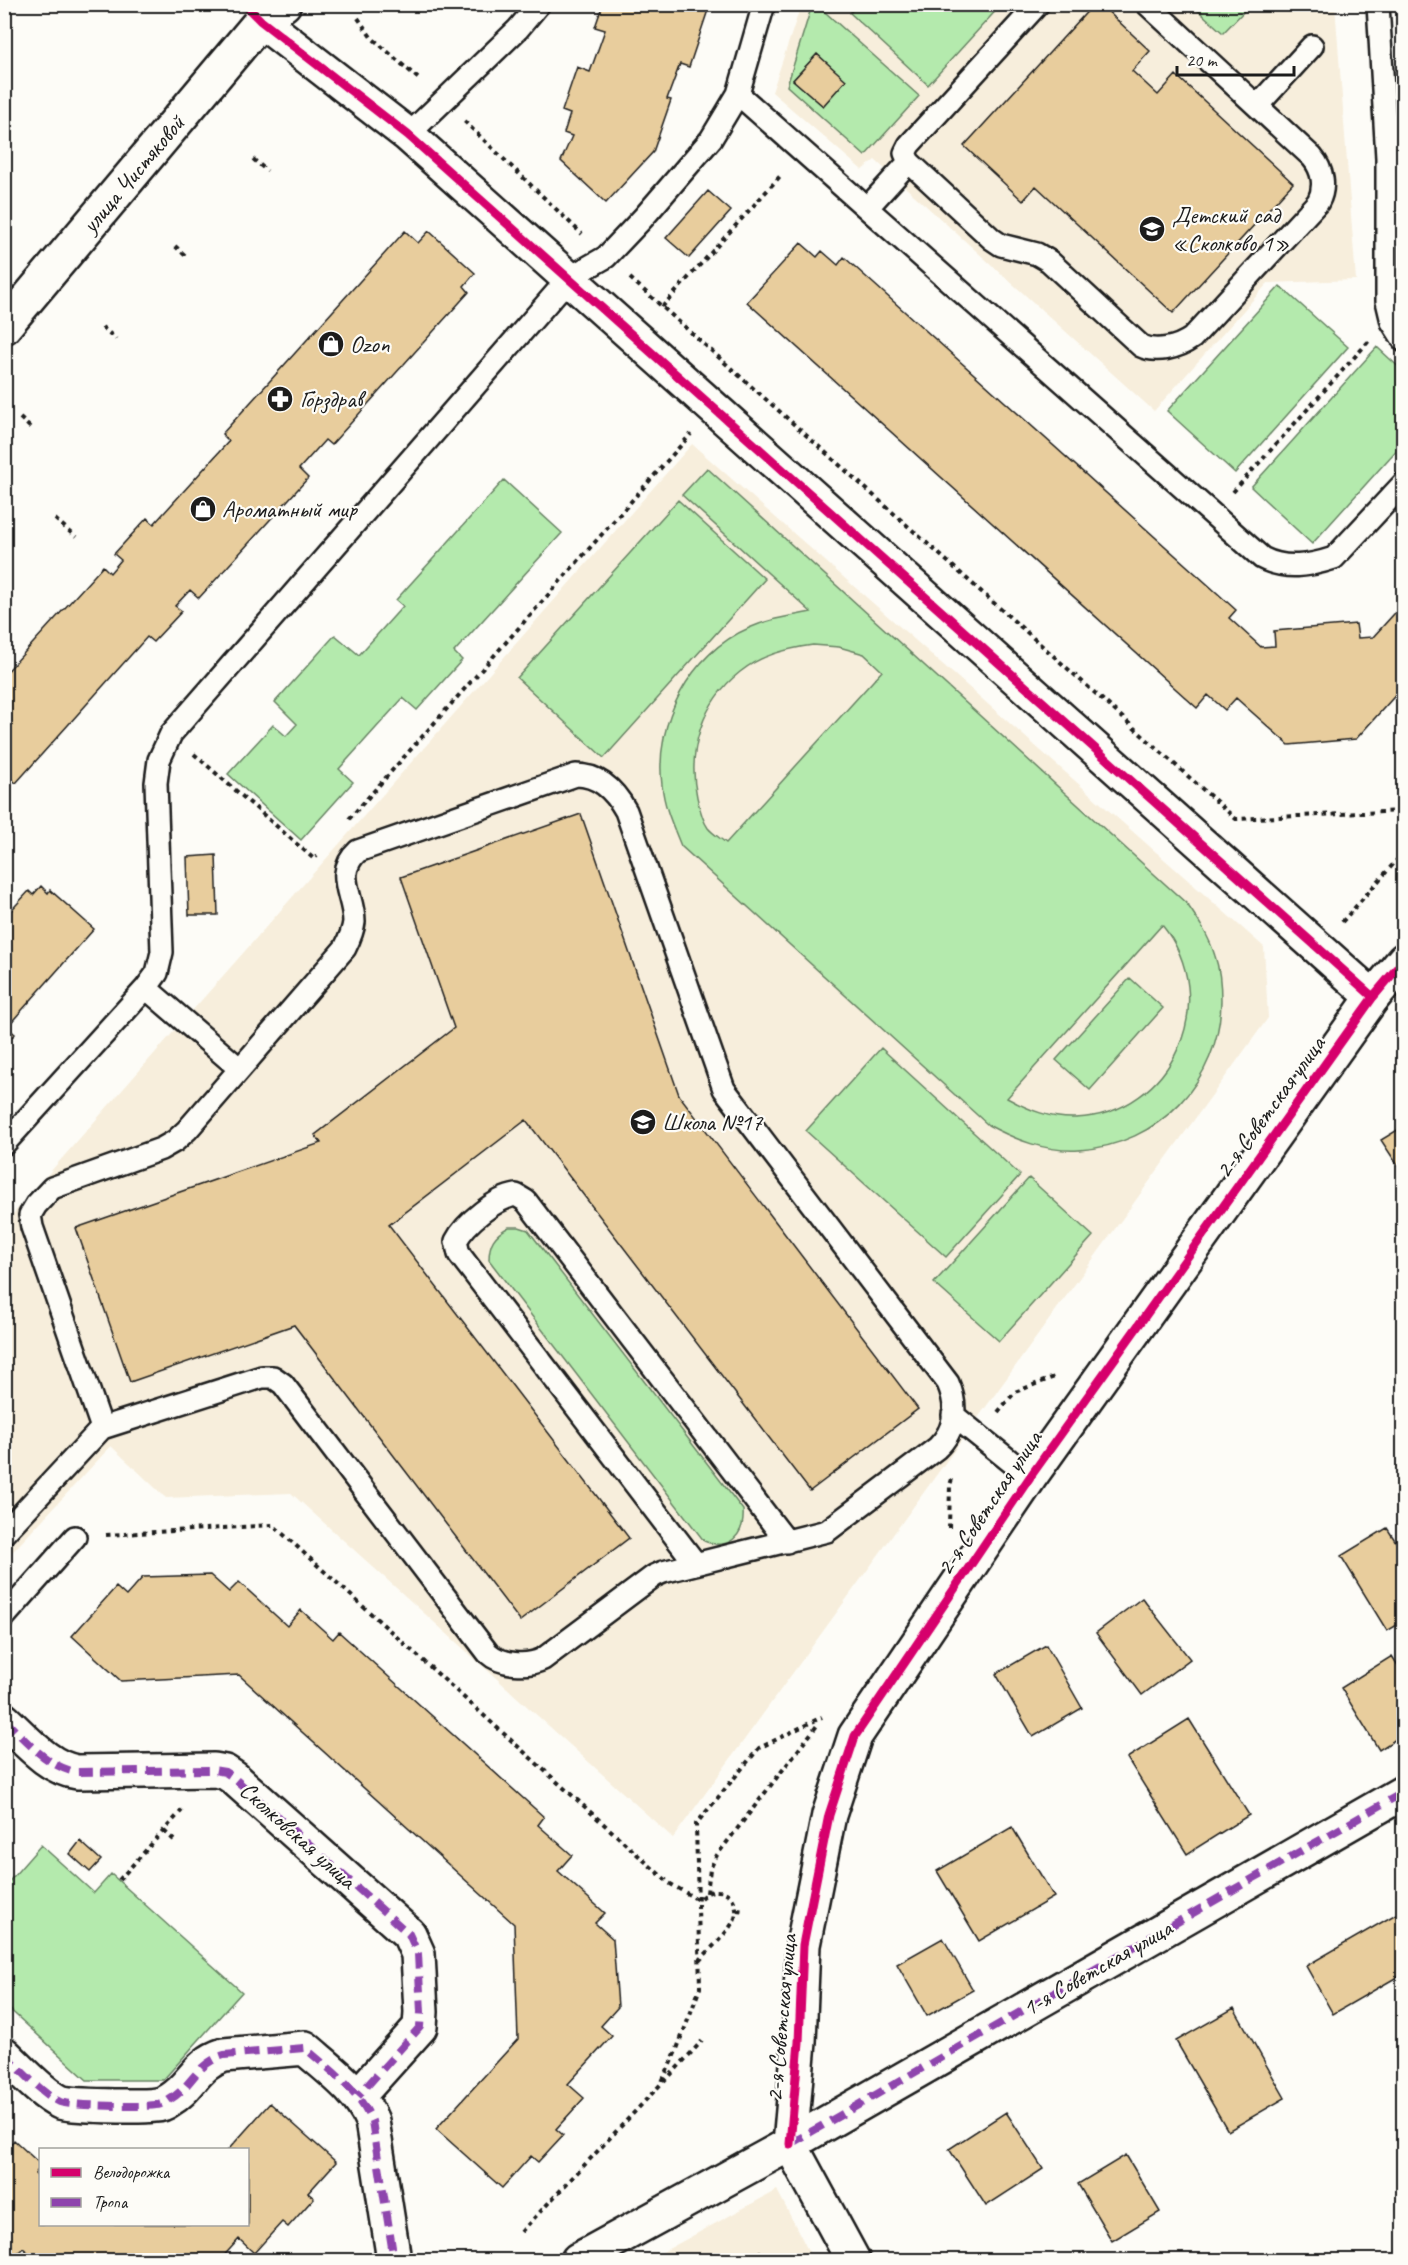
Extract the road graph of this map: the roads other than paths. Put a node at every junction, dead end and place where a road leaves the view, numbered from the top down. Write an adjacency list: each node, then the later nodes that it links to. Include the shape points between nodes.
1 (539, 4): 10 (lane)
2 (764, 4): 8 (lane)
3 (1038, 4): 12 (lane, via 909,145 905,153)
4 (1147, 4): 9 (lane)
5 (1378, 4): 11 (lane)
6 (263, 10): 10 (street); 15 (street, улица Чистяковой)
7 (1312, 46): 9 (lane)
8 (738, 94): 13 (lane); 14 (lane, via 711,139 643,218 606,257)
9 (1257, 106): 12 (lane, via 1318,164 1322,194 1192,339 1156,350 1141,345 1043,257 992,239)
10 (408, 135): 14 (street)
11 (1395, 158): 16 (lane, via 1387,301 1392,322)
12 (909, 162): 13 (lane)
13 (867, 208): 17 (lane, via 1213,515 1274,564 1285,567 1334,558)
14 (569, 278): 19 (lane, via 171,734 159,759 156,783 162,952 157,973); 20 (street)
15 (4, 327)
16 (1404, 342)
17 (1404, 483)
18 (1404, 960): 20 (street, 2-я Советская улица)
19 (146, 988): 21 (lane); 22 (lane)
20 (1372, 997): 25 (street, 2-я Советская улица)
21 (240, 1069): 23 (lane, via 345,948 354,921 345,871 349,859 358,851 576,775 599,780 626,811 724,1089 948,1383 956,1407); 24 (lane, via 175,1141 52,1188 30,1215)
22 (4, 1144)
23 (954, 1414): 25 (lane); 28 (lane, via 948,1434 937,1449 827,1532)
24 (102, 1428): 26 (lane); 29 (lane, via 262,1377 273,1377 283,1384 495,1660 531,1664 543,1659 645,1582 663,1572)
25 (1029, 1477): 35 (street, 2-я Советская улица, via 855,1736 830,1815 803,1945)
26 (4, 1533)
27 (75, 1537): 30 (lane)
28 (787, 1542): 29 (lane); 29 (lane, via 526,1201 516,1195 505,1197 462,1230 456,1241 459,1254)
29 (696, 1564)
30 (4, 1617)
31 (4, 1720): 34 (street, Сколковская улица, via 55,1765 66,1770 225,1772 409,1934 418,1954 420,2027)
32 (1404, 1792): 35 (street, 1-я Советская улица)
33 (4, 2054): 34 (street, via 61,2102 157,2105 176,2096 212,2059 305,2048)
34 (358, 2096): 36 (street, via 372,2121)
35 (790, 2144): 37 (street, 1-я Советская улица); 38 (street)
36 (394, 2260)
37 (578, 2260)
38 (853, 2260)

